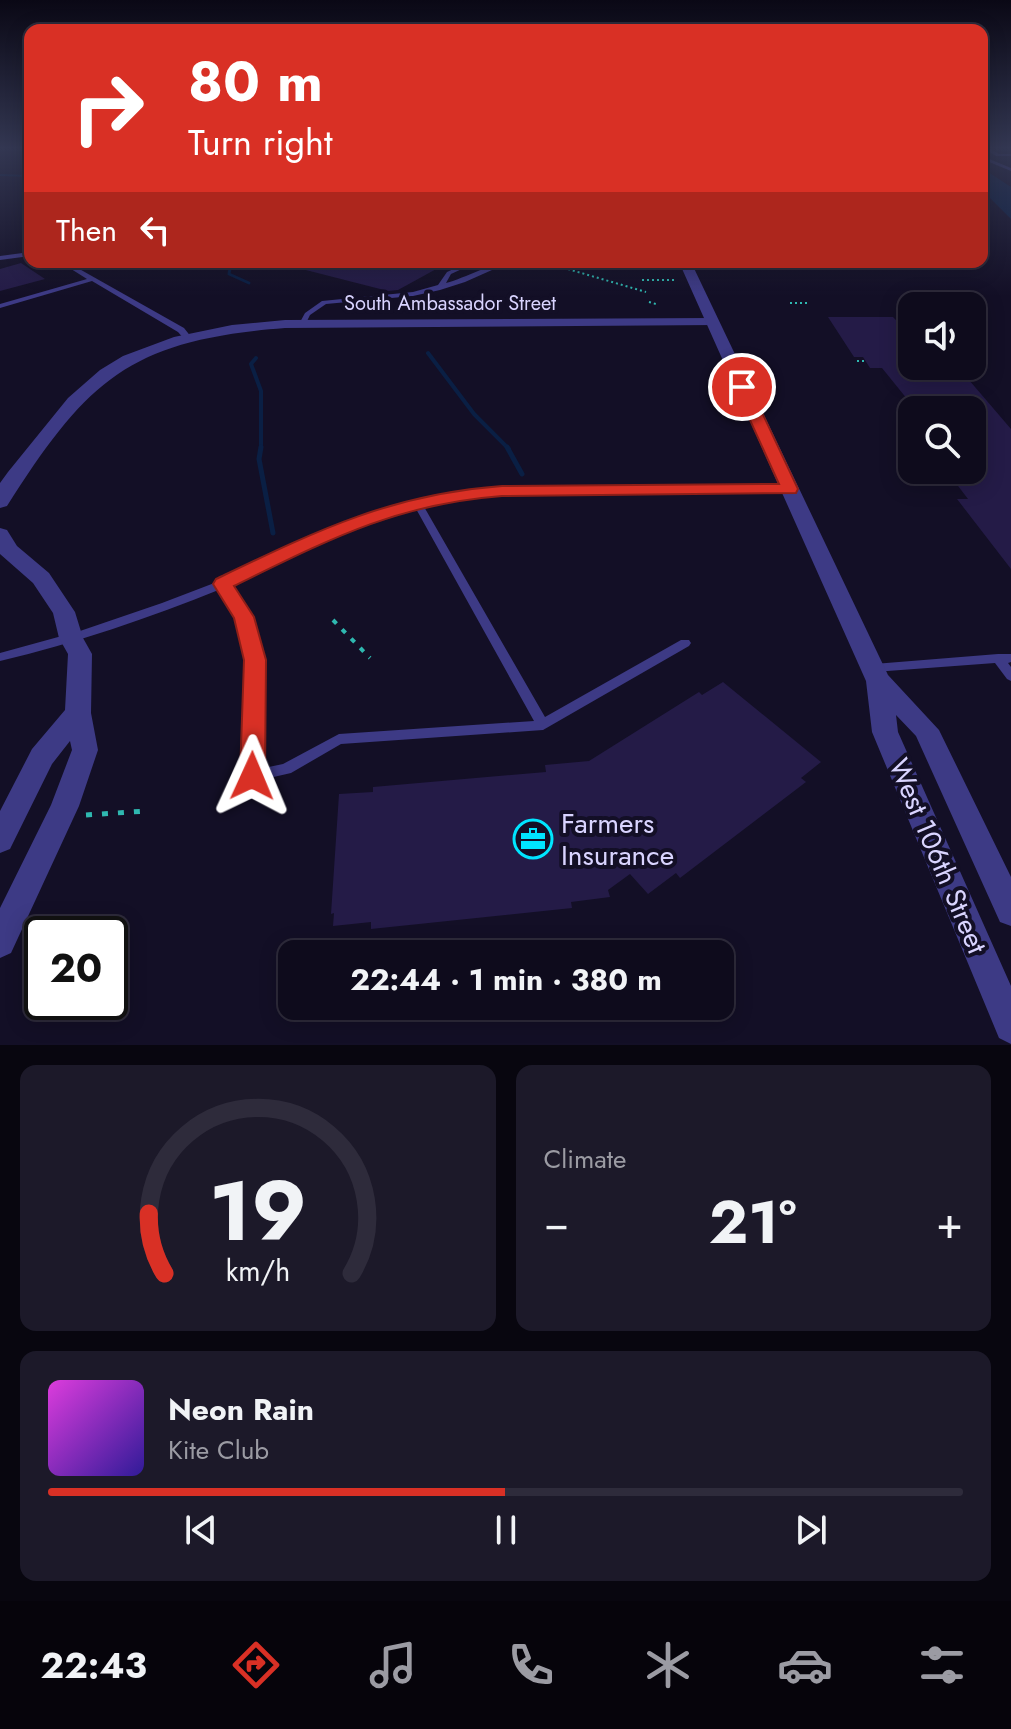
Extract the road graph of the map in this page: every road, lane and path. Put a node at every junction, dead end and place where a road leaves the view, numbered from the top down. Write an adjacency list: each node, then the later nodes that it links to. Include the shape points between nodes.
1 (24, 255): 2 (lane)
2 (0, 258)
3 (74, 268): 8 (lane)
4 (460, 268): 10 (lane, via 449,273)
5 (492, 268): 10 (lane)
6 (564, 268): 11 (path)
7 (681, 271): 9 (path); 17 (street, West 106th Street)
8 (93, 279): 16 (lane); 19 (lane)
9 (642, 280)
10 (440, 288): 18 (lane, via 324,302 307,314)
11 (646, 292)
12 (649, 302): 15 (path)
13 (790, 303): 14 (path)
14 (809, 303)
15 (656, 304)
16 (0, 306)
17 (712, 322): 18 (street, South Ambassador Street); 22 (street, West 106th Street)
18 (303, 324): 19 (street, South Ambassador Street)
19 (188, 338): 23 (street, South Ambassador Street, via 124,363 84,391)
20 (857, 361): 21 (path)
21 (866, 361)
22 (790, 489): 24 (lane, via 502,491); 33 (street, West 106th Street)
23 (1, 497)
24 (417, 503): 26 (lane, via 329,532); 36 (lane)
25 (0, 534): 28 (street, via 8,550 58,599)
26 (223, 584): 28 (lane); 36 (lane, via 244,617 255,660 252,776 286,769 339,739)
27 (333, 620): 31 (path)
28 (71, 638): 30 (lane); 35 (street, via 80,654)
29 (685, 643): 36 (lane)
30 (0, 657)
31 (370, 658)
32 (1004, 658): 33 (lane); 34 (lane)
33 (875, 674): 40 (street, West 106th Street, via 926,730); 42 (street, West 106th Street, via 885,732)
34 (1011, 676)
35 (78, 713): 39 (street, via 42,757); 41 (street, via 85,750 65,806)
36 (543, 725)
37 (146, 811): 38 (path)
38 (84, 815)
39 (0, 840)
40 (1011, 911)
41 (0, 942)
42 (1011, 1026)

